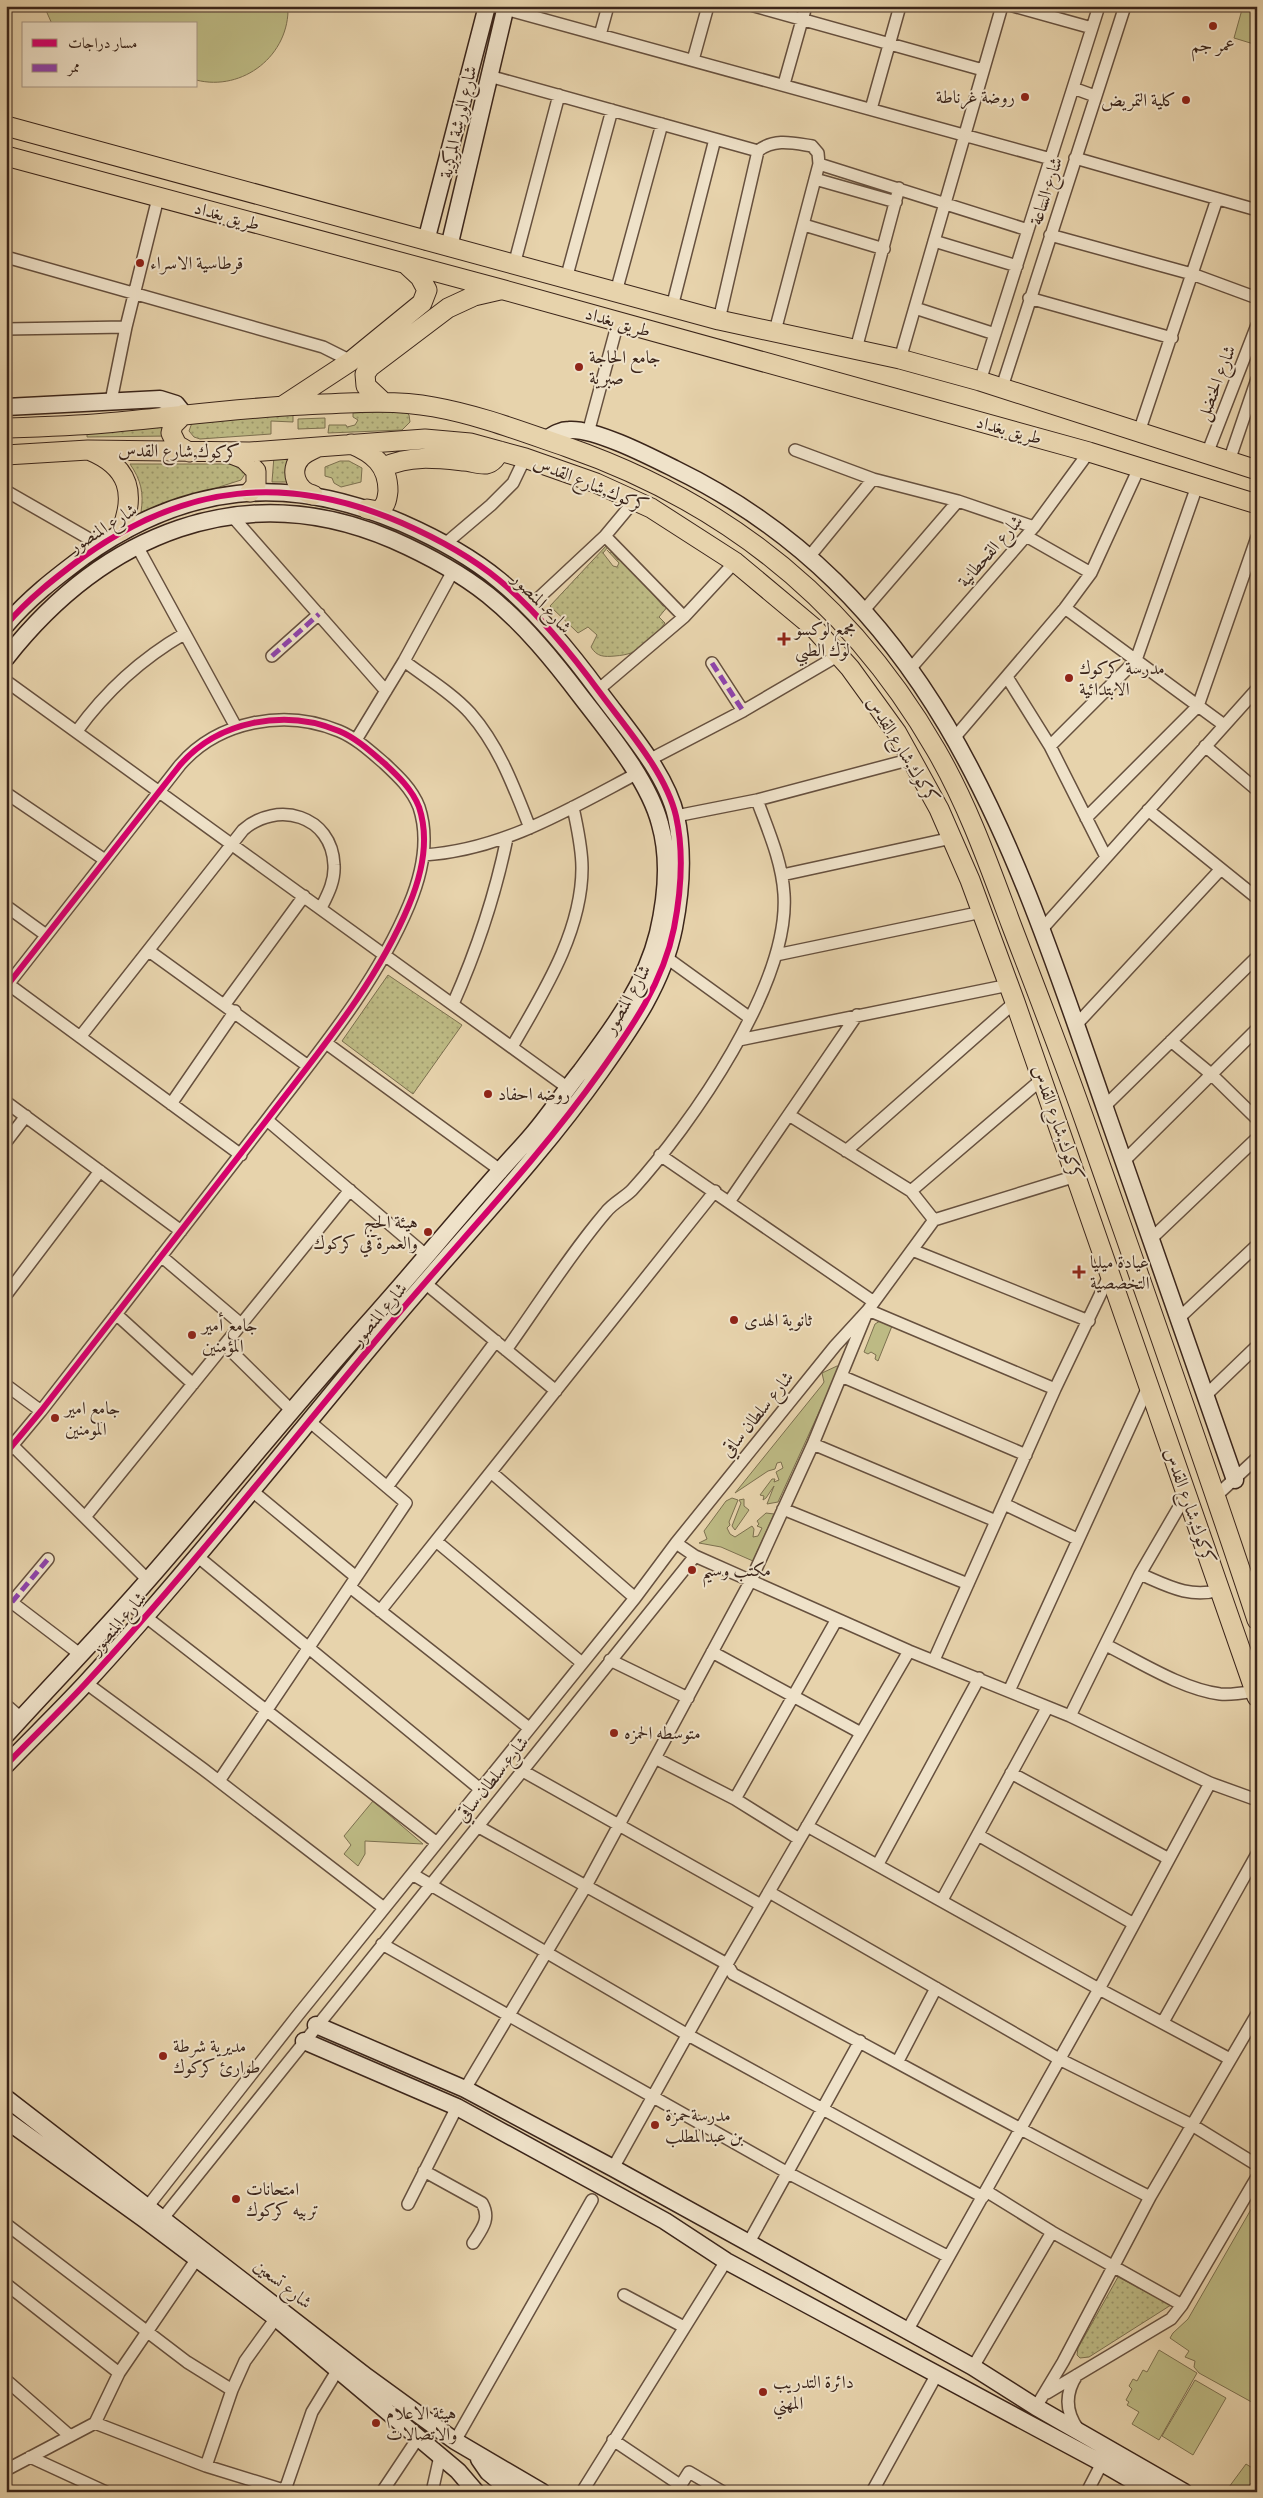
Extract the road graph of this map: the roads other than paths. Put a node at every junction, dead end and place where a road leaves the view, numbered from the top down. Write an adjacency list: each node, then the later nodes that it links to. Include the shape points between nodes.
1 (487, 6): 44 (street, شارع الورشة المركزية)
2 (608, 6): 14 (street)
3 (708, 6): 16 (street)
4 (754, 6): 12 (street)
5 (806, 6): 12 (street)
6 (900, 6): 15 (street)
7 (1002, 6): 17 (street)
8 (1013, 6): 13 (street)
9 (1099, 6): 13 (street, شارع الساعة)
10 (1124, 6): 22 (street, شارع الساعة)
11 (506, 8): 14 (street); 18 (street, شارع الورشة المركزية)
12 (802, 20): 15 (street); 19 (street)
13 (1092, 28): 20 (street, شارع الساعة)
14 (600, 35): 16 (street)
15 (890, 44): 17 (street); 23 (street)
16 (693, 60): 19 (street)
17 (983, 70): 27 (street)
18 (489, 76): 21 (street); 46 (street, شارع الورشة المركزية)
19 (784, 84): 23 (street)
20 (1073, 88): 22 (street); 32 (street, شارع الساعة)
21 (559, 95): 24 (street); 50 (street)
22 (1095, 96): 31 (street, شارع الساعة)
23 (871, 109): 27 (street)
24 (612, 110): 25 (street); 53 (street)
25 (662, 124): 28 (street); 55 (street)
26 (6, 126): 44 (main road, طريق بغداد)
27 (965, 135): 32 (street); 39 (street)
28 (715, 139): 29 (street); 59 (street)
29 (758, 152): 33 (street, via 765,146 782,142 812,146 818,153); 61 (street)
30 (6, 156): 36 (main road, طريق بغداد)
31 (1075, 158): 37 (street); 43 (street, شارع الساعة)
32 (1050, 159): 42 (street, شارع الساعة)
33 (820, 164): 34 (street); 35 (street)
34 (816, 179): 38 (street); 41 (street)
35 (899, 188): 38 (street); 39 (street)
36 (158, 198): 49 (main road, طريق بغداد); 56 (street)
37 (1218, 198): 40 (street); 52 (street)
38 (896, 202): 47 (street)
39 (946, 202): 42 (street); 45 (street)
40 (1257, 210)
41 (804, 226): 47 (street); 66 (street)
42 (1028, 230): 51 (street, شارع الساعة)
43 (1050, 234): 52 (street); 57 (street, شارع الساعة)
44 (426, 241): 46 (main road, طريق بغداد)
45 (934, 241): 51 (street); 60 (street)
46 (449, 247): 50 (main road, طريق بغداد)
47 (884, 249): 69 (street)
48 (6, 257): 56 (street)
49 (405, 263): 54 (main road, طريق بغداد); 73 (main road, via 425,284 425,296 416,310)
50 (514, 265): 53 (main road, طريق بغداد)
51 (1017, 266): 67 (street, شارع الساعة)
52 (1192, 274): 58 (street); 68 (street)
53 (566, 279): 55 (main road, طريق بغداد)
54 (504, 290): 62 (main road, طريق بغداد); 78 (main road, via 474,296 448,308 370,367 365,374 366,386)
55 (616, 292): 59 (main road, طريق بغداد)
56 (134, 295): 64 (street); 73 (street, via 323,347)
57 (1029, 298): 68 (street); 72 (street, شارع الساعة)
58 (1257, 298)
59 (672, 307): 61 (main road, طريق بغداد)
60 (915, 308): 67 (street); 71 (street)
61 (719, 320): 66 (main road, طريق بغداد)
62 (618, 322): 85 (street); 95 (main road, طريق بغداد)
63 (1257, 325): 83 (street, شارع الحنضل)
64 (126, 327): 65 (street); 77 (street)
65 (6, 329)
66 (775, 331): 69 (main road, طريق بغداد)
67 (995, 334): 70 (street, شارع الساعة)
68 (1172, 338): 84 (street)
69 (856, 349): 71 (main road, طريق بغداد)
70 (990, 352): 72 (street); 75 (street, شارع الساعة)
71 (900, 359): 75 (main road, طريق بغداد)
72 (1010, 359): 76 (street, شارع الساعة)
73 (351, 361): 79 (main road)
74 (1257, 379): 86 (street, شارع الحنضل)
75 (980, 381): 76 (main road, طريق بغداد)
76 (1002, 387): 84 (main road, طريق بغداد)
77 (111, 401): 80 (street); 81 (street, via 165,400 176,404)
78 (382, 401): 79 (main road, كركوك,شارع القدس); 87 (main road, كركوك,شارع القدس, via 447,410)
79 (284, 406): 81 (main road, كركوك,شارع القدس)
80 (6, 407)
81 (184, 414): 82 (main road, كركوك,شارع القدس, via 104,424); 93 (main road, via 177,419 171,432 177,445)
82 (6, 428)
83 (1217, 430): 86 (street, via 1220,440 1227,442); 97 (street, شارع الحنضل)
84 (1139, 432): 97 (main road, طريق بغداد)
85 (588, 433): 87 (street, via 567,430); 123 (street, via 646,456 705,485 764,522)
86 (1235, 438): 99 (street, شارع الحنضل)
87 (545, 440): 111 (main road, كركوك,شارع القدس, via 613,464)
88 (350, 443): 89 (main road, كركوك,شارع القدس); 92 (main road, كركوك,شارع القدس, via 440,439); 100 (main road, via 370,453)
89 (322, 446): 94 (main road, كركوك,شارع القدس); 107 (main road, via 301,457 295,470 297,484)
90 (88, 450): 93 (main road, كركوك,شارع القدس); 96 (main road, كركوك,شارع القدس); 116 (main road, via 110,461 124,476 127,516)
91 (795, 450): 103 (street)
92 (500, 451): 98 (main road, كركوك,شارع القدس); 100 (main road, via 494,460 486,464 412,458)
93 (189, 452): 94 (main road, كركوك,شارع القدس)
94 (227, 452): 106 (main road, via 244,459 256,471 256,485)
95 (1089, 452): 101 (main road, طريق بغداد); 114 (street, شارع القحطانية)
96 (6, 454)
97 (1207, 454): 99 (main road, طريق بغداد)
98 (525, 458): 108 (main road, كركوك,شارع القدس); 120 (street, via 513,483)
99 (1229, 461): 102 (main road, طريق بغداد)
100 (384, 467): 112 (main road, via 388,482 386,502 378,512)
101 (1139, 468): 104 (main road, طريق بغداد); 126 (street)
102 (1257, 470)
103 (874, 479): 109 (street); 123 (street)
104 (1198, 486): 110 (main road, طريق بغداد); 137 (street)
105 (6, 491): 121 (street)
106 (250, 492): 107 (street, شارع المنصور, via 277,491); 116 (street, شارع المنصور, via 179,506)
107 (313, 496): 112 (street, شارع المنصور)
108 (636, 500): 115 (main road, كركوك,شارع القدس); 117 (street)
109 (958, 501): 114 (street); 129 (street)
110 (1257, 504)
111 (701, 508): 115 (main road); 182 (main road, كركوك,شارع القدس, via 785,568 818,596 850,629 912,709 962,801)
112 (368, 510): 120 (street, شارع المنصور)
113 (232, 516): 122 (street, شارع المنصور, via 184,526); 125 (street, شارع المنصور, via 295,515 349,524 418,551); 130 (street)
114 (1034, 527): 118 (street, شارع القحطانية)
115 (687, 529): 124 (main road, كركوك,شارع القدس)
116 (121, 531): 121 (street, شارع المنصور)
117 (606, 536): 127 (street); 131 (street)
118 (1026, 536): 126 (street); 141 (street, شارع القحطانية)
119 (1257, 537): 148 (street)
120 (445, 544): 127 (street, شارع المنصور, via 497,578)
121 (100, 545): 132 (street, شارع المنصور, via 36,593)
122 (137, 546): 133 (street); 136 (street, شارع المنصور, via 68,593 44,614)
123 (809, 557): 129 (street)
124 (735, 562): 131 (street); 134 (main road, كركوك,شارع القدس, via 790,606)
125 (454, 571): 138 (street); 142 (street, شارع المنصور, via 522,626)
126 (1091, 573): 128 (street)
127 (529, 608): 139 (street, شارع المنصور)
128 (1065, 608): 137 (street); 143 (street)
129 (864, 610): 141 (street)
130 (319, 614): 135 (street); 147 (street)
131 (684, 616): 146 (street)
132 (6, 625)
133 (184, 634): 151 (street); 152 (street, via 125,676)
134 (839, 655): 149 (street); 157 (main road, كركوك,شارع القدس)
135 (272, 656)
136 (6, 658)
137 (1136, 660): 148 (street); 155 (street)
138 (404, 661): 147 (street); 168 (street, via 469,712 486,734 511,779)
139 (577, 662): 142 (street); 146 (street, شارع المنصور)
140 (712, 663): 149 (street)
141 (911, 668): 153 (street)
142 (564, 675): 159 (street, شارع المنصور)
143 (1007, 677): 153 (street); 155 (street)
144 (6, 681): 152 (street)
145 (1257, 688): 150 (street)
146 (598, 690): 158 (street, شارع المنصور)
147 (386, 691): 154 (street)
148 (1198, 706): 150 (street); 167 (street)
149 (743, 711): 158 (street)
150 (1224, 725): 156 (street)
151 (236, 727): 154 (street, via 301,720 328,727); 160 (street, via 215,736 189,754)
152 (76, 731): 160 (street)
153 (955, 737): 183 (street, via 985,797)
154 (356, 740): 172 (street, via 410,790 422,819)
155 (1050, 746): 167 (street)
156 (1205, 746): 161 (street); 165 (street)
157 (912, 759): 163 (street); 170 (main road, كركوك,شارع القدس)
158 (649, 760): 166 (street, شارع المنصور)
159 (636, 774): 164 (street); 209 (street, شارع المنصور, via 659,818 664,843 664,903 658,933 638,989)
160 (158, 790): 171 (street); 174 (street)
161 (1257, 790)
162 (6, 794): 174 (street)
163 (757, 800): 166 (street); 176 (street)
164 (573, 807): 168 (street); 205 (street, via 582,867 574,919 542,994)
165 (1148, 810): 173 (street); 175 (street)
166 (676, 816): 190 (street, شارع المنصور, via 681,869 679,899)
167 (1086, 818): 173 (street)
168 (530, 828): 169 (street)
169 (507, 838): 172 (street, via 475,848); 195 (street, via 486,922)
170 (952, 838): 176 (street); 181 (main road, كركوك,شارع القدس)
171 (233, 844): 178 (street); 180 (street, via 248,827 264,817 288,814 309,822 328,839 333,854 333,880); 186 (street)
172 (424, 855): 188 (street, via 418,882)
173 (1106, 857): 183 (street)
174 (105, 860): 184 (street)
175 (1220, 870): 177 (street); 199 (street)
176 (782, 875): 187 (street, via 784,915)
177 (1256, 895)
178 (304, 896): 180 (street); 194 (street)
179 (6, 906): 184 (street)
180 (320, 908): 188 (street)
181 (982, 912): 185 (main road, كركوك,شارع القدس); 187 (street)
182 (1012, 926): 185 (main road); 270 (main road, كركوك,شارع القدس, via 1068,1075)
183 (1042, 929): 199 (street)
184 (46, 935): 192 (street)
185 (991, 935): 191 (main road, كركوك,شارع القدس)
186 (149, 950): 194 (street); 201 (street)
187 (776, 954): 198 (street)
188 (385, 955): 195 (street); 204 (street)
189 (1257, 957): 203 (street)
190 (667, 958): 198 (street); 238 (street, شارع المنصور, via 658,981 627,1033 550,1140)
191 (1009, 985): 193 (main road, كركوك,شارع القدس); 197 (street)
192 (7, 986): 201 (street)
193 (1015, 1002): 208 (main road, كركوك,شارع القدس); 219 (street)
194 (225, 1004): 196 (street)
195 (453, 1004): 205 (street)
196 (235, 1011): 206 (street); 211 (street)
197 (857, 1015): 202 (street); 213 (street)
198 (750, 1018): 202 (street)
199 (1076, 1025): 212 (street)
200 (1257, 1029): 207 (street)
201 (80, 1037): 211 (street)
202 (739, 1040): 221 (street)
203 (1171, 1042): 207 (street); 212 (street)
204 (326, 1043): 206 (street); 224 (street)
205 (512, 1047): 209 (street)
206 (308, 1066): 216 (street)
207 (1211, 1074): 215 (street); 222 (street)
208 (1042, 1079): 225 (main road, كركوك,شارع القدس); 227 (street)
209 (568, 1088): 224 (street, شارع المنصور, via 534,1133)
210 (6, 1102): 214 (street)
211 (171, 1104): 220 (street)
212 (1105, 1106): 222 (street)
213 (789, 1115): 219 (street); 229 (street)
214 (26, 1116): 218 (street); 223 (street)
215 (1257, 1119)
216 (267, 1120): 220 (street); 226 (street)
217 (1257, 1138): 232 (street)
218 (6, 1142)
219 (846, 1151): 227 (street)
220 (241, 1155): 231 (street)
221 (660, 1155): 228 (street); 250 (street, via 630,1191 604,1214)
222 (1124, 1161): 232 (street)
223 (100, 1170): 231 (street); 239 (street)
224 (500, 1170): 236 (street, شارع المنصور)
225 (1076, 1176): 230 (street); 237 (main road, كركوك,شارع القدس)
226 (350, 1190): 236 (street); 245 (street)
227 (911, 1190): 230 (street)
228 (714, 1191): 229 (street); 256 (street)
229 (729, 1202): 240 (street)
230 (934, 1220): 234 (street)
231 (182, 1231): 235 (street)
232 (1152, 1238): 243 (street)
233 (1257, 1245): 243 (street)
234 (912, 1250): 240 (street); 244 (street)
235 (161, 1256): 241 (street); 245 (street)
236 (427, 1256): 242 (street, شارع المنصور)
237 (1110, 1274): 244 (street); 254 (main road, كركوك,شارع القدس)
238 (425, 1283): 246 (street, شارع المنصور); 247 (street)
239 (6, 1295)
240 (871, 1306): 251 (street); 255 (street); 277 (street, شارع سلطان ساقي)
241 (116, 1314): 252 (street); 259 (street)
242 (373, 1317): 246 (street); 258 (street, شارع المنصور)
243 (1178, 1318): 257 (street)
244 (1089, 1321): 255 (street)
245 (241, 1324): 248 (street)
246 (386, 1328): 260 (street, شارع المنصور)
247 (496, 1341): 250 (street); 267 (street)
248 (225, 1345): 252 (street); 258 (street)
249 (1257, 1346): 257 (street)
250 (506, 1350): 256 (street)
251 (841, 1376): 261 (street); 263 (street)
252 (193, 1384): 273 (street)
253 (6, 1385): 259 (street)
254 (1149, 1385): 269 (main road, كركوك,شارع القدس); 275 (street)
255 (1055, 1389): 263 (street)
256 (556, 1390): 265 (street)
257 (1205, 1396): 266 (street)
258 (292, 1410): 283 (street, شارع المنصور)
259 (41, 1411): 262 (street)
260 (309, 1421): 267 (street); 268 (street, شارع المنصور)
261 (812, 1444): 272 (street); 274 (street)
262 (9, 1449): 273 (street)
263 (1026, 1455): 271 (street)
264 (1257, 1458): 266 (street)
265 (491, 1472): 276 (street); 288 (street)
266 (1234, 1480): 270 (street)
267 (387, 1487): 282 (street, via 406,1503)
268 (251, 1490): 278 (street, شارع المنصور); 282 (street)
269 (1186, 1495): 281 (street); 287 (main road, كركوك,شارع القدس)
270 (1216, 1496): 294 (main road, كركوك,شارع القدس)
271 (1004, 1504): 274 (street); 275 (street)
272 (783, 1509): 284 (street); 285 (street)
273 (85, 1517): 283 (street)
274 (996, 1521): 285 (street)
275 (1077, 1539): 306 (street)
276 (436, 1541): 291 (street); 302 (street)
277 (676, 1543): 279 (street); 288 (street, شارع سلطان ساقي)
278 (197, 1556): 292 (street, شارع المنصور); 296 (street)
279 (695, 1556): 284 (street); 300 (street, شارع سلطان ساقي)
280 (48, 1559): 289 (street)
281 (1140, 1574): 287 (street, via 1185,1592); 295 (street)
282 (356, 1577): 286 (street)
283 (148, 1580): 290 (street, شارع المنصور)
284 (751, 1580): 293 (street); 298 (street)
285 (968, 1584): 301 (street)
286 (350, 1587): 291 (street); 296 (street)
287 (1218, 1590): 303 (main road, كركوك,شارع القدس)
288 (635, 1598): 302 (street, شارع سلطان ساقي)
289 (9, 1600): 299 (street)
290 (128, 1603): 292 (street); 299 (street, شارع المنصور)
291 (380, 1611): 315 (street)
292 (144, 1616): 305 (street, شارع المنصور); 312 (street)
293 (838, 1619): 297 (street); 308 (street)
294 (1257, 1620)
295 (1106, 1645): 307 (street, via 1167,1676 1205,1690 1230,1695); 313 (street)
296 (309, 1648): 312 (street); 324 (street)
297 (909, 1651): 301 (street); 316 (street)
298 (712, 1652): 308 (street); 309 (street)
299 (81, 1655): 314 (street, شارع المنصور)
300 (610, 1660): 309 (street); 320 (street, شارع سلطان ساقي)
301 (934, 1660): 304 (street)
302 (582, 1663): 315 (street, شارع سلطان ساقي)
303 (1251, 1663): 307 (main road, كركوك,شارع القدس)
304 (978, 1678): 306 (street); 335 (street)
305 (86, 1683): 319 (street, شارع المنصور); 322 (street)
306 (1009, 1691): 311 (street)
307 (1256, 1694)
308 (794, 1697): 316 (street); 325 (street)
309 (688, 1698): 318 (street)
310 (6, 1705): 314 (street)
311 (1047, 1708): 313 (street); 321 (street)
312 (267, 1711): 322 (street); 332 (street)
313 (1070, 1716): 323 (street)
314 (21, 1718): 317 (street, شارع المنصور)
315 (529, 1728): 324 (street, شارع سلطان ساقي)
316 (861, 1733): 329 (street)
317 (6, 1735)
318 (655, 1758): 325 (street); 327 (street)
319 (6, 1765)
320 (521, 1770): 327 (street); 328 (street, شارع سلطان ساقي)
321 (1012, 1773): 330 (street); 334 (street)
322 (219, 1781): 342 (street)
323 (1210, 1783): 326 (street); 334 (street)
324 (480, 1789): 332 (street, شارع سلطان ساقي)
325 (735, 1799): 331 (street)
326 (1257, 1800)
327 (619, 1824): 338 (street); 341 (street)
328 (476, 1826): 337 (street, شارع سلطان ساقي); 338 (street)
329 (807, 1826): 331 (street); 335 (street)
330 (978, 1835): 340 (street); 343 (street)
331 (799, 1839): 339 (street)
332 (437, 1843): 336 (street, شارع سلطان ساقي)
333 (1257, 1854): 351 (street)
334 (1169, 1859): 343 (street)
335 (878, 1864): 340 (street)
336 (412, 1874): 337 (street); 342 (street, شارع سلطان ساقي)
337 (430, 1884): 344 (street, شارع سلطان ساقي); 345 (street)
338 (586, 1886): 345 (street); 346 (street)
339 (769, 1892): 341 (street); 347 (street)
340 (942, 1900): 348 (street)
341 (761, 1904): 346 (street)
342 (384, 1908): 376 (street, شارع سلطان ساقي)
343 (1134, 1924): 348 (street)
344 (382, 1944): 350 (street); 352 (street, شارع سلطان ساقي)
345 (548, 1952): 350 (street); 353 (street)
346 (727, 1964): 353 (street); 355 (street, via 733,1974)
347 (936, 1988): 357 (street); 358 (street)
348 (1099, 1990): 351 (street); 357 (street)
349 (1257, 2014): 356 (street)
350 (510, 2017): 359 (street); 360 (street)
351 (1163, 2022): 356 (street)
352 (316, 2025): 354 (street, شارع سلطان ساقي); 359 (street)
353 (688, 2035): 360 (street); 363 (street)
354 (304, 2041): 362 (street); 377 (street, شارع سلطان ساقي)
355 (860, 2041): 358 (street); 363 (street)
356 (1230, 2058): 365 (street)
357 (1059, 2059): 365 (street); 366 (street)
358 (898, 2061): 366 (street)
359 (465, 2089): 368 (street)
360 (655, 2096): 368 (street); 370 (street)
361 (6, 2098): 376 (street, شارع تسعين)
362 (457, 2107): 369 (street); 384 (street, via 665,2221)
363 (822, 2110): 370 (street); 372 (street)
364 (6, 2120): 383 (street, شارع تسعين)
365 (1192, 2125): 367 (street); 373 (street)
366 (1019, 2130): 372 (street); 373 (street)
367 (1257, 2165)
368 (613, 2168): 380 (street)
369 (424, 2172): 375 (street); 381 (street, via 482,2203 486,2210 486,2224)
370 (788, 2173): 380 (street); 382 (street)
371 (1257, 2177): 388 (street)
372 (984, 2194): 379 (street); 382 (street)
373 (1150, 2197): 385 (street)
374 (592, 2200): 407 (street)
375 (408, 2204)
376 (148, 2206): 377 (street, شارع تسعين)
377 (163, 2218): 407 (street, شارع تسعين, via 367,2377)
378 (6, 2224): 391 (street)
379 (1052, 2232): 385 (street); 394 (street)
380 (748, 2242): 392 (street)
381 (473, 2243)
382 (947, 2256): 392 (street)
383 (196, 2260): 389 (street, شارع تسعين); 391 (street)
384 (726, 2261): 390 (street); 397 (street)
385 (1115, 2265): 388 (street); 393 (street)
386 (6, 2284): 396 (street)
387 (624, 2295): 390 (street)
388 (1182, 2304): 398 (street, via 1162,2326)
389 (276, 2318): 395 (street, شارع تسعين); 400 (street, via 245,2361)
390 (684, 2327): 406 (street)
391 (147, 2330): 396 (street); 400 (street, via 187,2362)
392 (907, 2331): 394 (street)
393 (1063, 2362): 398 (street, via 1063,2373); 401 (street)
394 (973, 2367): 401 (street)
395 (337, 2371): 405 (street, شارع تسعين); 416 (street, via 312,2412)
396 (119, 2373): 402 (street)
397 (937, 2374): 411 (street); 425 (street)
398 (1075, 2376): 401 (street); 403 (street, via 1068,2392 1068,2411)
399 (6, 2380): 404 (street)
400 (232, 2390): 412 (street)
401 (1039, 2401): 403 (street)
402 (95, 2423): 404 (street); 412 (street)
403 (1085, 2435): 414 (street)
404 (70, 2436): 410 (street)
405 (418, 2438): 409 (street, شارع تسعين); 418 (street)
406 (613, 2440): 415 (street); 423 (street)
407 (455, 2441): 408 (street, شارع تسعين)
408 (476, 2454): 421 (street, via 488,2472); 422 (street, شارع تسعين)
409 (440, 2456): 419 (street); 420 (street, شارع تسعين)
410 (30, 2457): 413 (street); 417 (street)
411 (1102, 2463): 414 (street); 426 (street)
412 (206, 2466): 416 (street)
413 (6, 2470)
414 (1154, 2487): 427 (street)
415 (678, 2488): 424 (street, via 689,2472)
416 (288, 2491)
417 (106, 2492)
418 (382, 2492)
419 (432, 2492)
420 (476, 2492)
421 (512, 2492)
422 (542, 2492)
423 (582, 2492)
424 (723, 2492)
425 (872, 2492)
426 (1087, 2492)
427 (1184, 2492)

